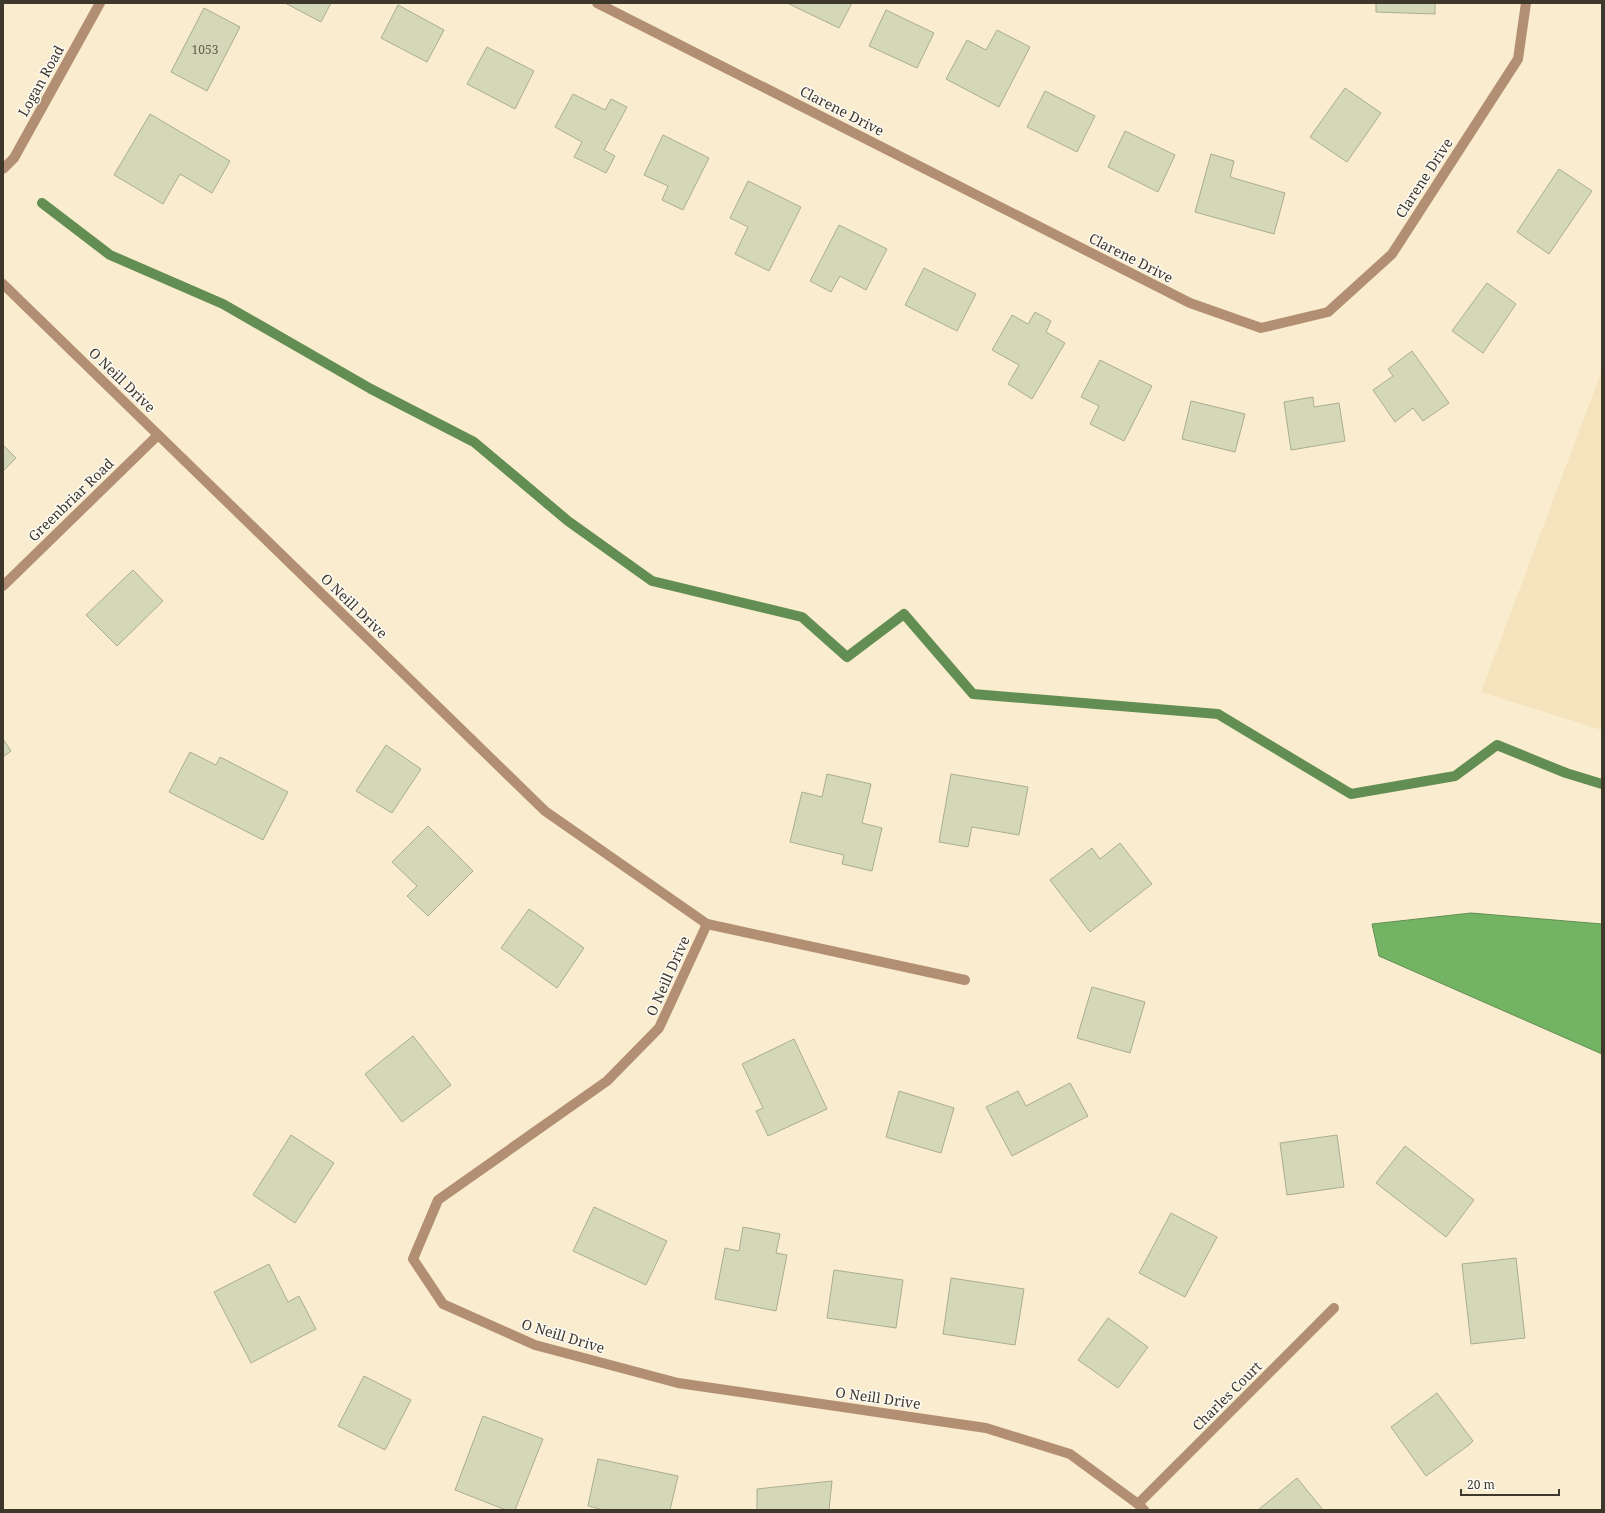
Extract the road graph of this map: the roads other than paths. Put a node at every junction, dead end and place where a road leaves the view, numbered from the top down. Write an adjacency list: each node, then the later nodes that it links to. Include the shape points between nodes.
1 (100, 3): 4 (street, Logan Road, via 14,158)
2 (597, 3): 3 (street, Clarene Drive, via 1190,303 1261,328 1328,312 1392,254 1518,59)
3 (1526, 3)
4 (3, 169)
5 (3, 284): 6 (street, O Neill Drive)
6 (158, 435): 7 (street, Greenbriar Road); 8 (street, O Neill Drive, via 545,811)
7 (3, 586)
8 (706, 924): 9 (street, O Neill Drive); 11 (street, O Neill Drive, via 659,1028 608,1081 438,1200 413,1259 443,1304 535,1345 678,1383 986,1428 1070,1454)
9 (965, 980)
10 (1334, 1308): 11 (street, Charles Court)
11 (1141, 1507)

